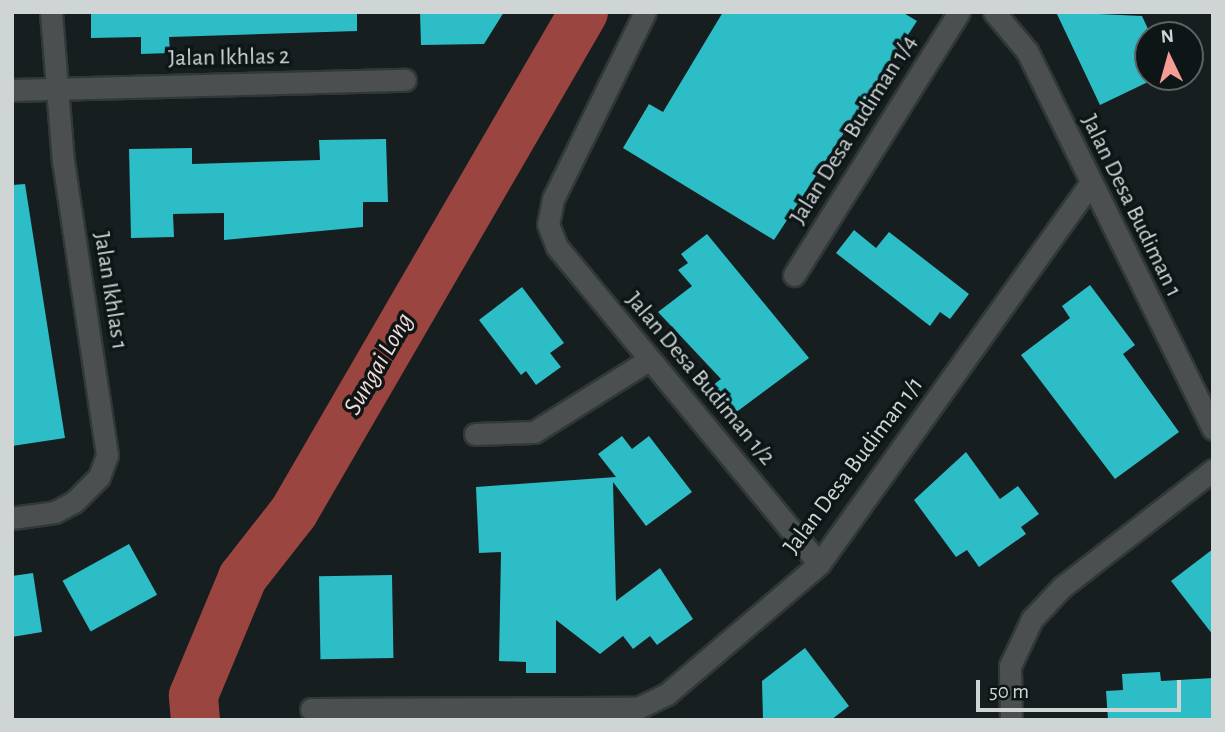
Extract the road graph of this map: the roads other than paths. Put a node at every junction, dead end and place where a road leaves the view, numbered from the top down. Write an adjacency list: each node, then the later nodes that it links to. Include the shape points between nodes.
1 (51, 12): 6 (street, Jalan Ikhlas 1)
2 (645, 12): 10 (street, Jalan Desa Budiman 1/2, via 554,199 548,224 557,247)
3 (959, 12): 9 (street, Jalan Desa Budiman 1/4)
4 (994, 12): 8 (street, Jalan Desa Budiman 1, via 1027,51)
5 (405, 80): 6 (street, Jalan Ikhlas 2)
6 (54, 89): 7 (street, Jalan Ikhlas 2); 14 (street, Jalan Ikhlas 1, via 107,455 99,477 74,502 55,512)
7 (12, 90)
8 (1089, 186): 11 (street, Jalan Desa Budiman 1); 15 (street, Jalan Desa Budiman 1/1)
9 (794, 275)
10 (649, 360): 12 (street, via 534,432); 15 (street, Jalan Desa Budiman 1/2)
11 (1213, 429)
12 (475, 434)
13 (1213, 470): 17 (street, via 1062,587 1032,619 1010,666)
14 (12, 518)
15 (819, 564): 16 (street, Jalan Desa Budiman 1/1, via 667,694 638,708)
16 (310, 709)
17 (1011, 720)

